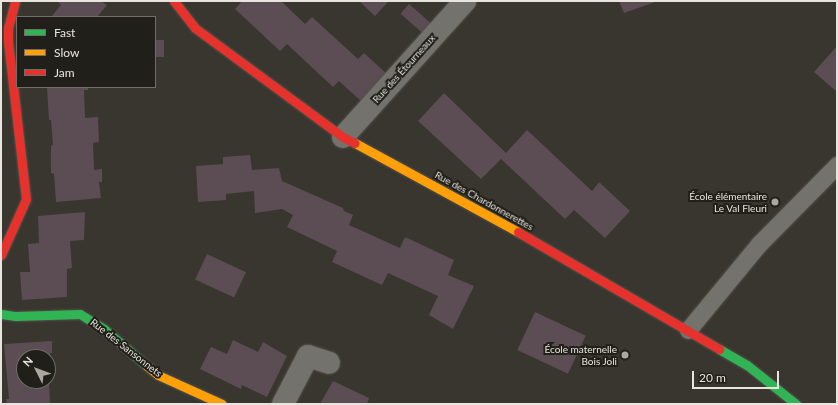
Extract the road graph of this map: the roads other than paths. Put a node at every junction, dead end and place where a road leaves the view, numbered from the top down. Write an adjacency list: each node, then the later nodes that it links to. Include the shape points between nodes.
1 (15, 1): 4 (street)
2 (174, 1): 5 (street, Rue des Chardonnerettes, via 195,28)
3 (465, 1): 5 (street, Rue des Étourneaux)
4 (4, 28): 7 (street, via 26,199)
5 (343, 137): 9 (street, Rue des Chardonnerettes, via 458,198)
6 (837, 165): 9 (lane, via 760,244)
7 (1, 255)
8 (1, 314): 11 (street, Rue des Sansonnets, via 80,314 104,329 158,375)
9 (688, 330): 13 (street, Rue des Chardonnerettes, via 747,365)
10 (329, 363): 12 (street, via 308,356)
11 (222, 404)
12 (283, 404)
13 (796, 404)

